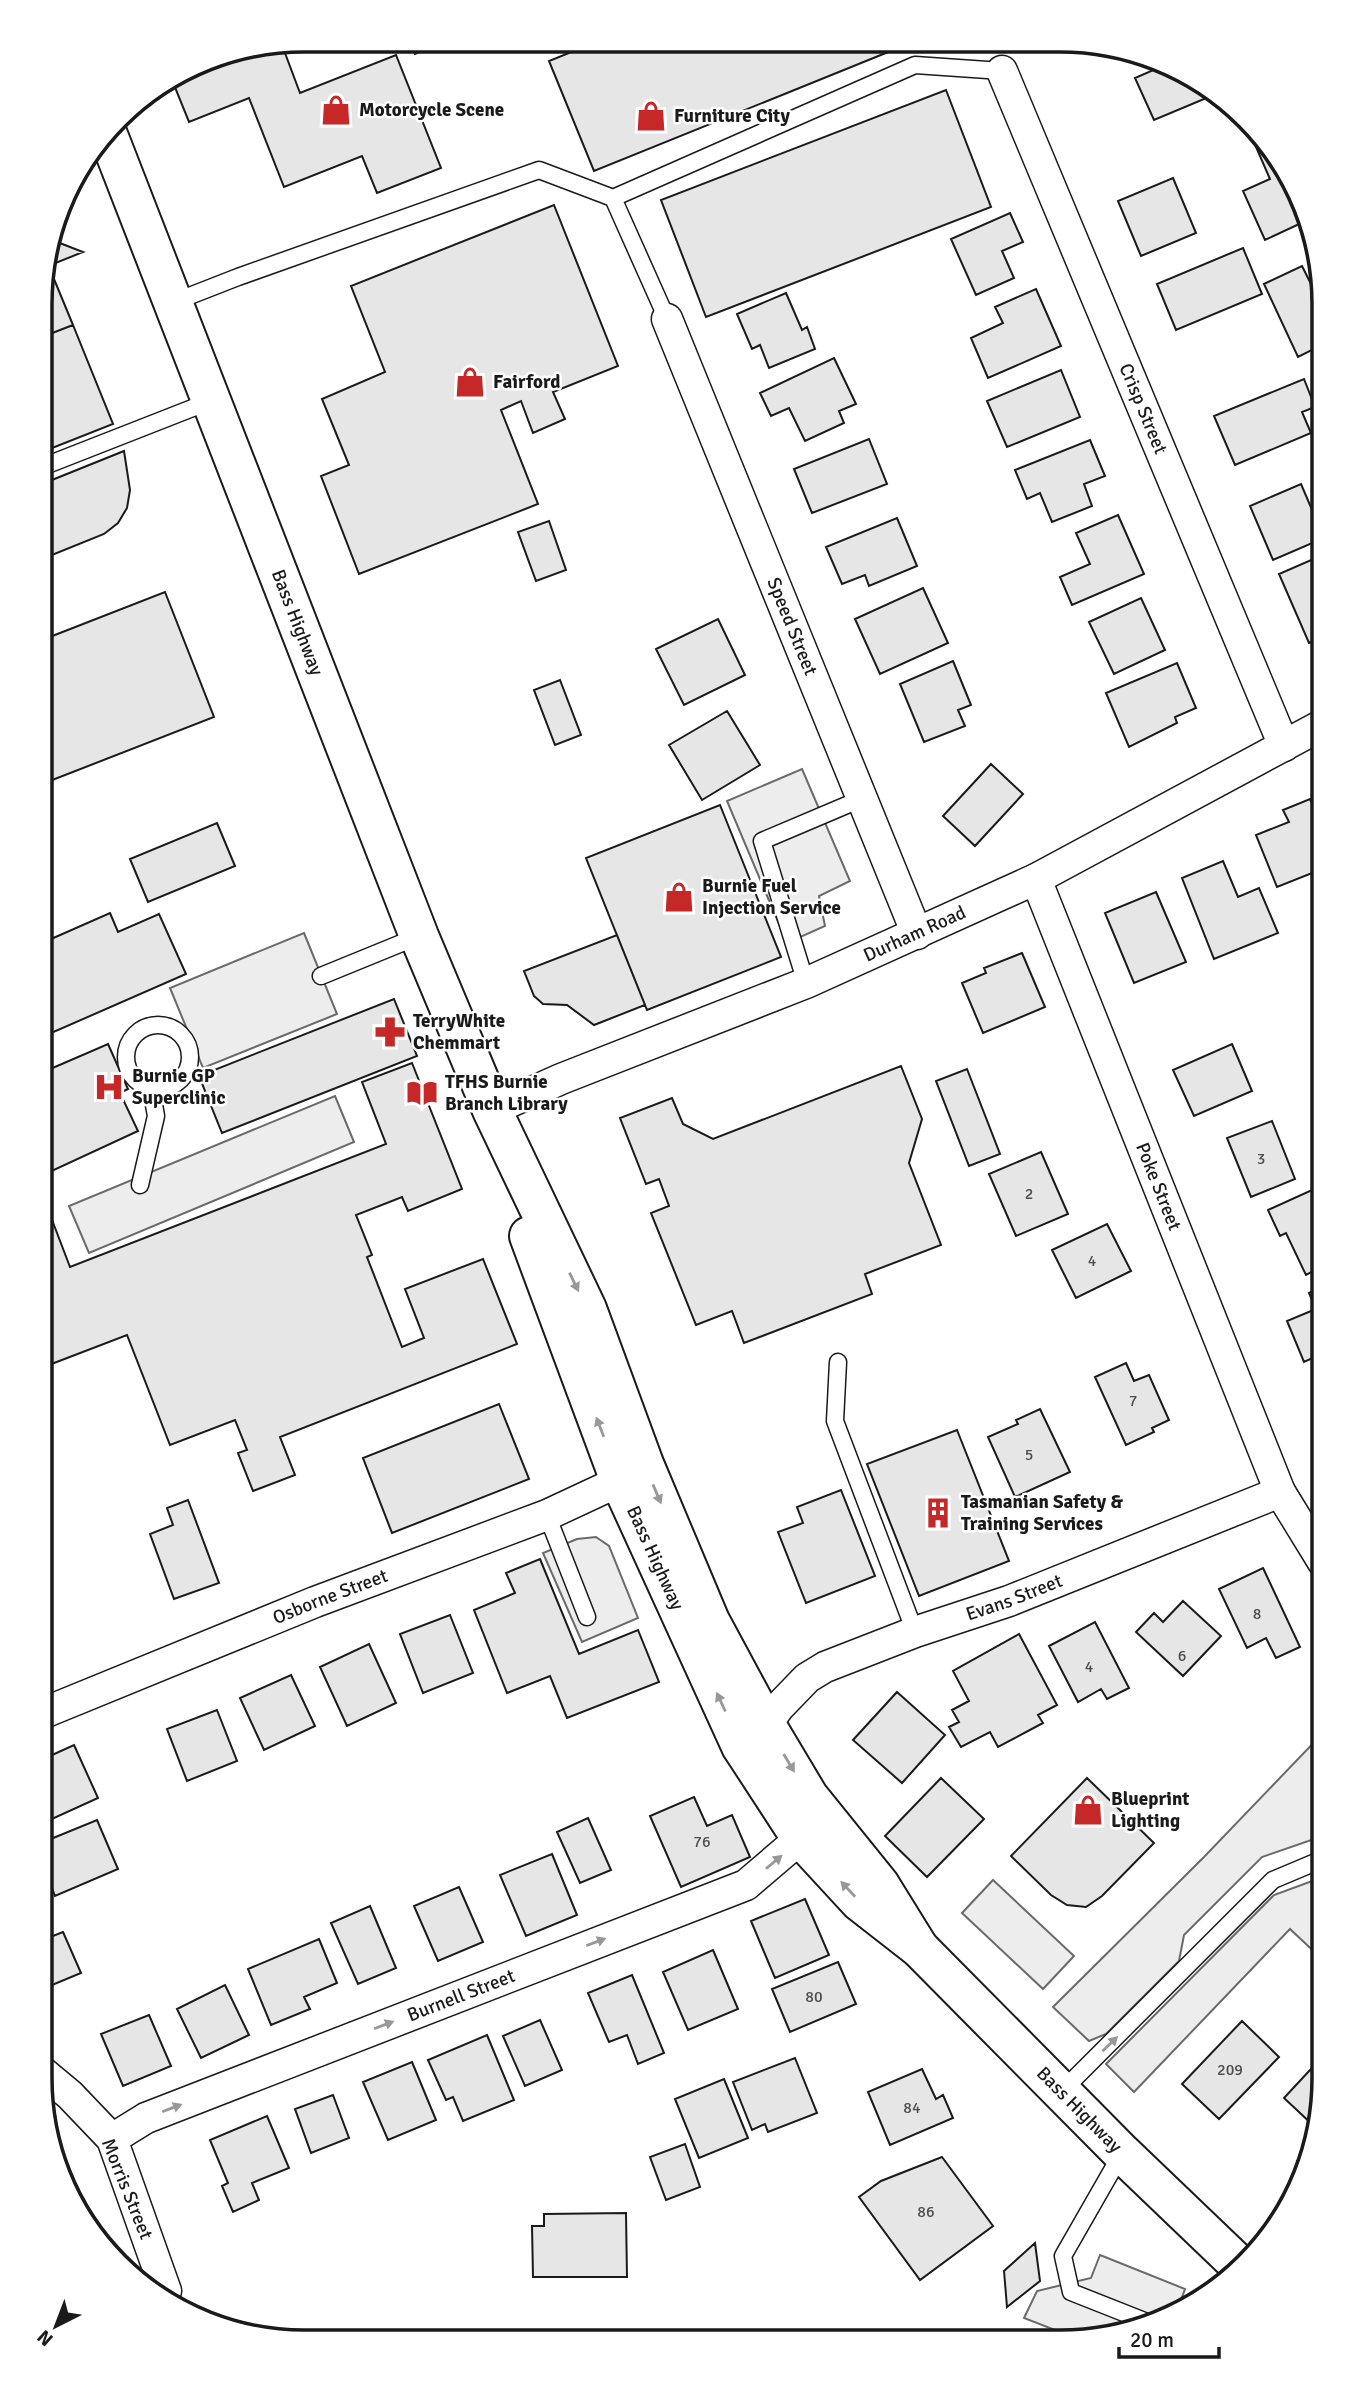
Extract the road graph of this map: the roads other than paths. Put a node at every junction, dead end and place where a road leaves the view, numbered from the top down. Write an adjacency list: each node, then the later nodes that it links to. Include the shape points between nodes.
1 (1002, 71): 3 (lane, via 915,65); 9 (street, Crisp Street)
2 (111, 143): 4 (highway, Bass Highway)
3 (613, 198): 4 (lane, via 539,170); 5 (lane)
4 (174, 302): 6 (highway, Bass Highway)
5 (667, 319): 10 (street, Speed Street)
6 (213, 400): 7 (lane); 13 (highway, Bass Highway)
7 (52, 463)
8 (1312, 731): 9 (street, Durham Road)
9 (1284, 746): 11 (street, Durham Road)
10 (861, 799): 12 (street, Speed Street); 15 (lane, via 762,841)
11 (1036, 879): 12 (street, Durham Road); 21 (street, Poke Street)
12 (917, 934): 15 (street, Durham Road)
13 (419, 936): 14 (lane); 17 (highway, Bass Highway)
14 (321, 976)
15 (806, 983): 17 (street, Durham Road)
16 (151, 1088): 16 (lane, via 133,1077 128,1047 141,1030 160,1025 186,1041 190,1061 172,1086); 18 (lane, via 156,1116)
17 (492, 1110): 20 (highway, Bass Highway, one-way to 17, via 537,1261); 27 (highway, Bass Highway, one-way to 27, via 587,1310 644,1464 710,1621)
18 (141, 1185)
19 (838, 1362): 25 (lane, via 835,1421)
20 (620, 1481): 22 (street, Osborne Street); 28 (highway, Bass Highway, one-way to 20, via 741,1746)
21 (1280, 1492): 23 (street, Poke Street); 25 (street, Evans Street, via 1009,1601)
22 (547, 1515): 24 (lane); 26 (street, Osborne Street, via 315,1602)
23 (1312, 1544)
24 (587, 1617)
25 (915, 1632): 27 (street, Evans Street, via 807,1678)
26 (52, 1710)
27 (766, 1724): 30 (highway, Bass Highway, one-way to 30, via 809,1797 880,1885)
28 (801, 1838): 30 (highway, Bass Highway, one-way to 28, via 860,1902); 33 (street, Burnell Street, one-way to 28, via 146,2119 746,1885)
29 (1312, 1864): 32 (lane, one-way to 29, via 1273,1880)
30 (919, 1948): 32 (highway, Bass Highway)
31 (52, 2080): 33 (street, Morris Street)
32 (1061, 2092): 34 (highway, Bass Highway)
33 (112, 2139): 36 (street, Morris Street)
34 (1122, 2153): 35 (highway, Bass Highway); 37 (lane, via 1063,2256 1071,2292)
35 (1234, 2260)
36 (165, 2287)
37 (1136, 2318)

